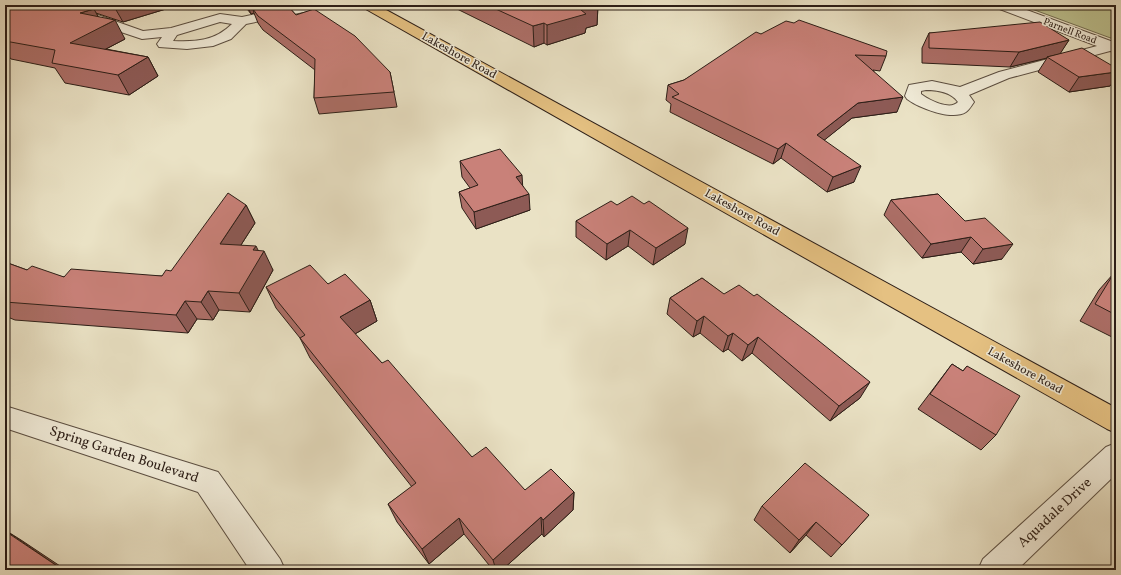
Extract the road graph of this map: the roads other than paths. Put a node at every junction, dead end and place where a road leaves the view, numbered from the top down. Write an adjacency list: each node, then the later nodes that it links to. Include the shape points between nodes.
1 (44, 5): 6 (street, via 142,35)
2 (318, 5): 5 (street)
3 (368, 5): 10 (main road, Lakeshore Road)
4 (1001, 5): 7 (street, Parnell Road)
5 (242, 21): 6 (street, via 220,18); 6 (street, via 225,38 204,44 164,44)
6 (172, 32)
7 (1114, 47): 8 (street, via 1004,75)
8 (960, 93)
9 (5, 417): 12 (street, Spring Garden Boulevard, via 208,482)
10 (1116, 421)
11 (1116, 456): 13 (street, Aquadale Drive)
12 (269, 570)
13 (994, 570)

